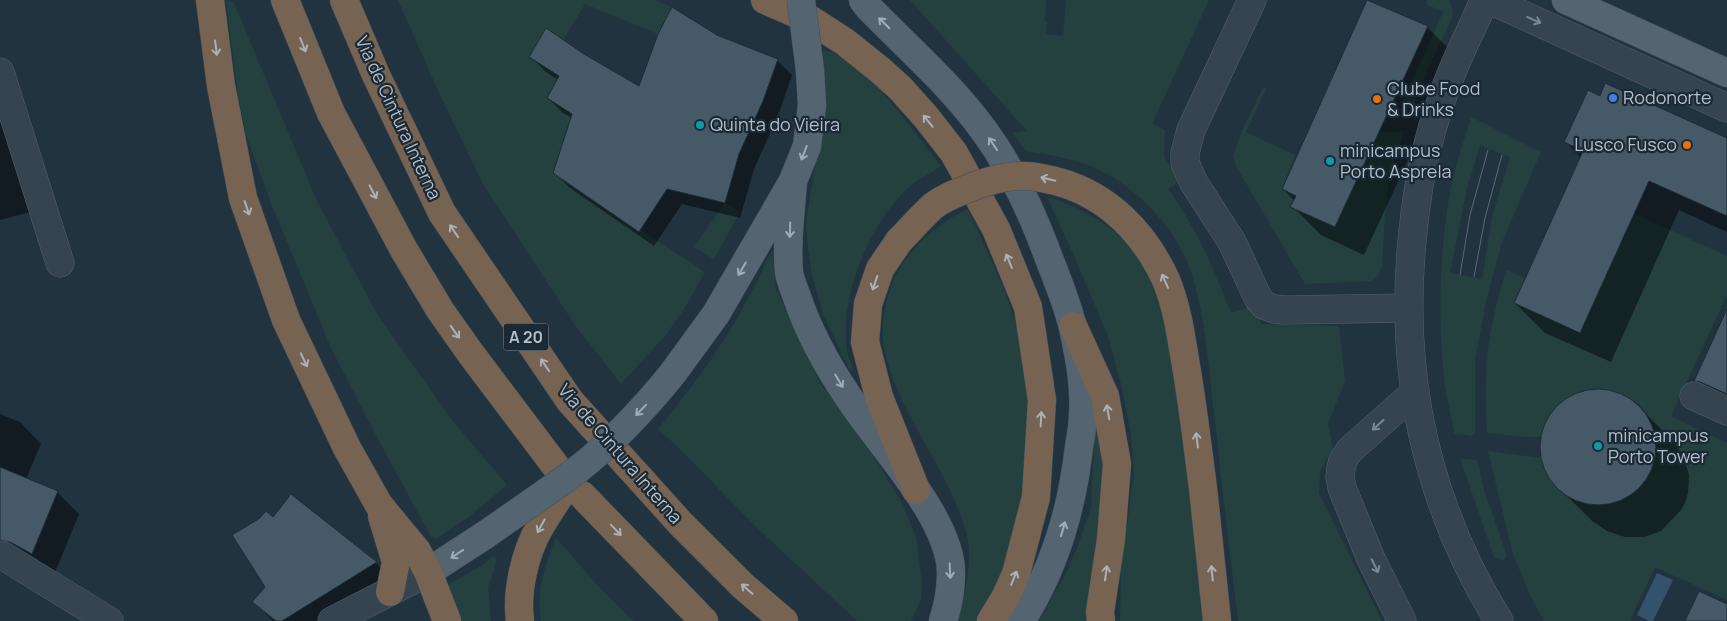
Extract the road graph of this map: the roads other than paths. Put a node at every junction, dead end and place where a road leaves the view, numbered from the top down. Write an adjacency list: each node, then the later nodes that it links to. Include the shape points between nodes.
1 (210, 0): 23 (highway, one-way to 23, via 221,86 243,198 286,320 347,448)
2 (285, 0): 21 (highway, one-way to 21, via 331,113 440,310 471,354)
3 (344, 0): 32 (highway, Via de Cintura Interna / A 20, one-way to 3, via 743,586 681,524 570,402 442,213)
4 (765, 0): 34 (highway, one-way to 4, via 1016,574 1036,497 1042,400 1028,307 996,229 954,153 926,117 887,76 845,42 811,20)
5 (801, 0): 14 (main road, one-way to 14, bridge, via 812,105 807,146)
6 (863, 0): 17 (main road, one-way to 6, via 1033,217 1002,158 954,95)
7 (1252, 0): 16 (street, via 1191,130 1185,163 1194,183 1232,242 1254,291 1264,305 1284,310)
8 (1484, 0): 16 (street, via 1448,81 1425,155 1413,224)
9 (1490, 0): 13 (street, one-way to 13)
10 (1566, 0): 12 (main road)
11 (0, 72): 15 (street)
12 (1727, 73)
13 (1727, 108)
14 (793, 181): 21 (main road, one-way to 21, bridge, via 716,314 673,373 631,421); 22 (main road, one-way to 22, via 789,273 808,325 849,398)
15 (60, 263)
16 (1408, 308): 18 (street)
17 (1073, 326): 35 (main road, one-way to 17, via 1057,550 1075,481 1084,414); 36 (highway, one-way to 17, via 1117,464 1106,396)
18 (1414, 393): 38 (street, one-way to 38, via 1350,450 1343,460 1340,477 1371,559); 39 (street, via 1430,467 1449,522)
19 (1694, 396): 20 (street)
20 (1727, 411)
21 (572, 478): 25 (main road, one-way to 25, bridge); 30 (highway, one-way to 30, via 538,529 520,584); 31 (highway, one-way to 31)
22 (916, 490): 33 (main road, one-way to 33, via 937,524 951,571); 37 (highway, one-way to 22, bridge, via 1191,395 1176,310 1150,250 1133,227 1108,205 1074,187 1044,178 1022,176 999,178 957,192 934,206 899,241 880,269 868,304 865,342 879,397)
23 (379, 505): 25 (highway, via 417,551); 26 (highway, via 396,562)
24 (2, 556): 27 (street)
25 (428, 572): 26 (street); 29 (highway)
26 (390, 592): 28 (street)
27 (109, 621)
28 (332, 621)
29 (447, 621)
30 (520, 621)
31 (704, 621)
32 (784, 621)
33 (943, 621)
34 (991, 621)
35 (1020, 621)
36 (1101, 621)
37 (1217, 621)
38 (1402, 621)
39 (1499, 621)

